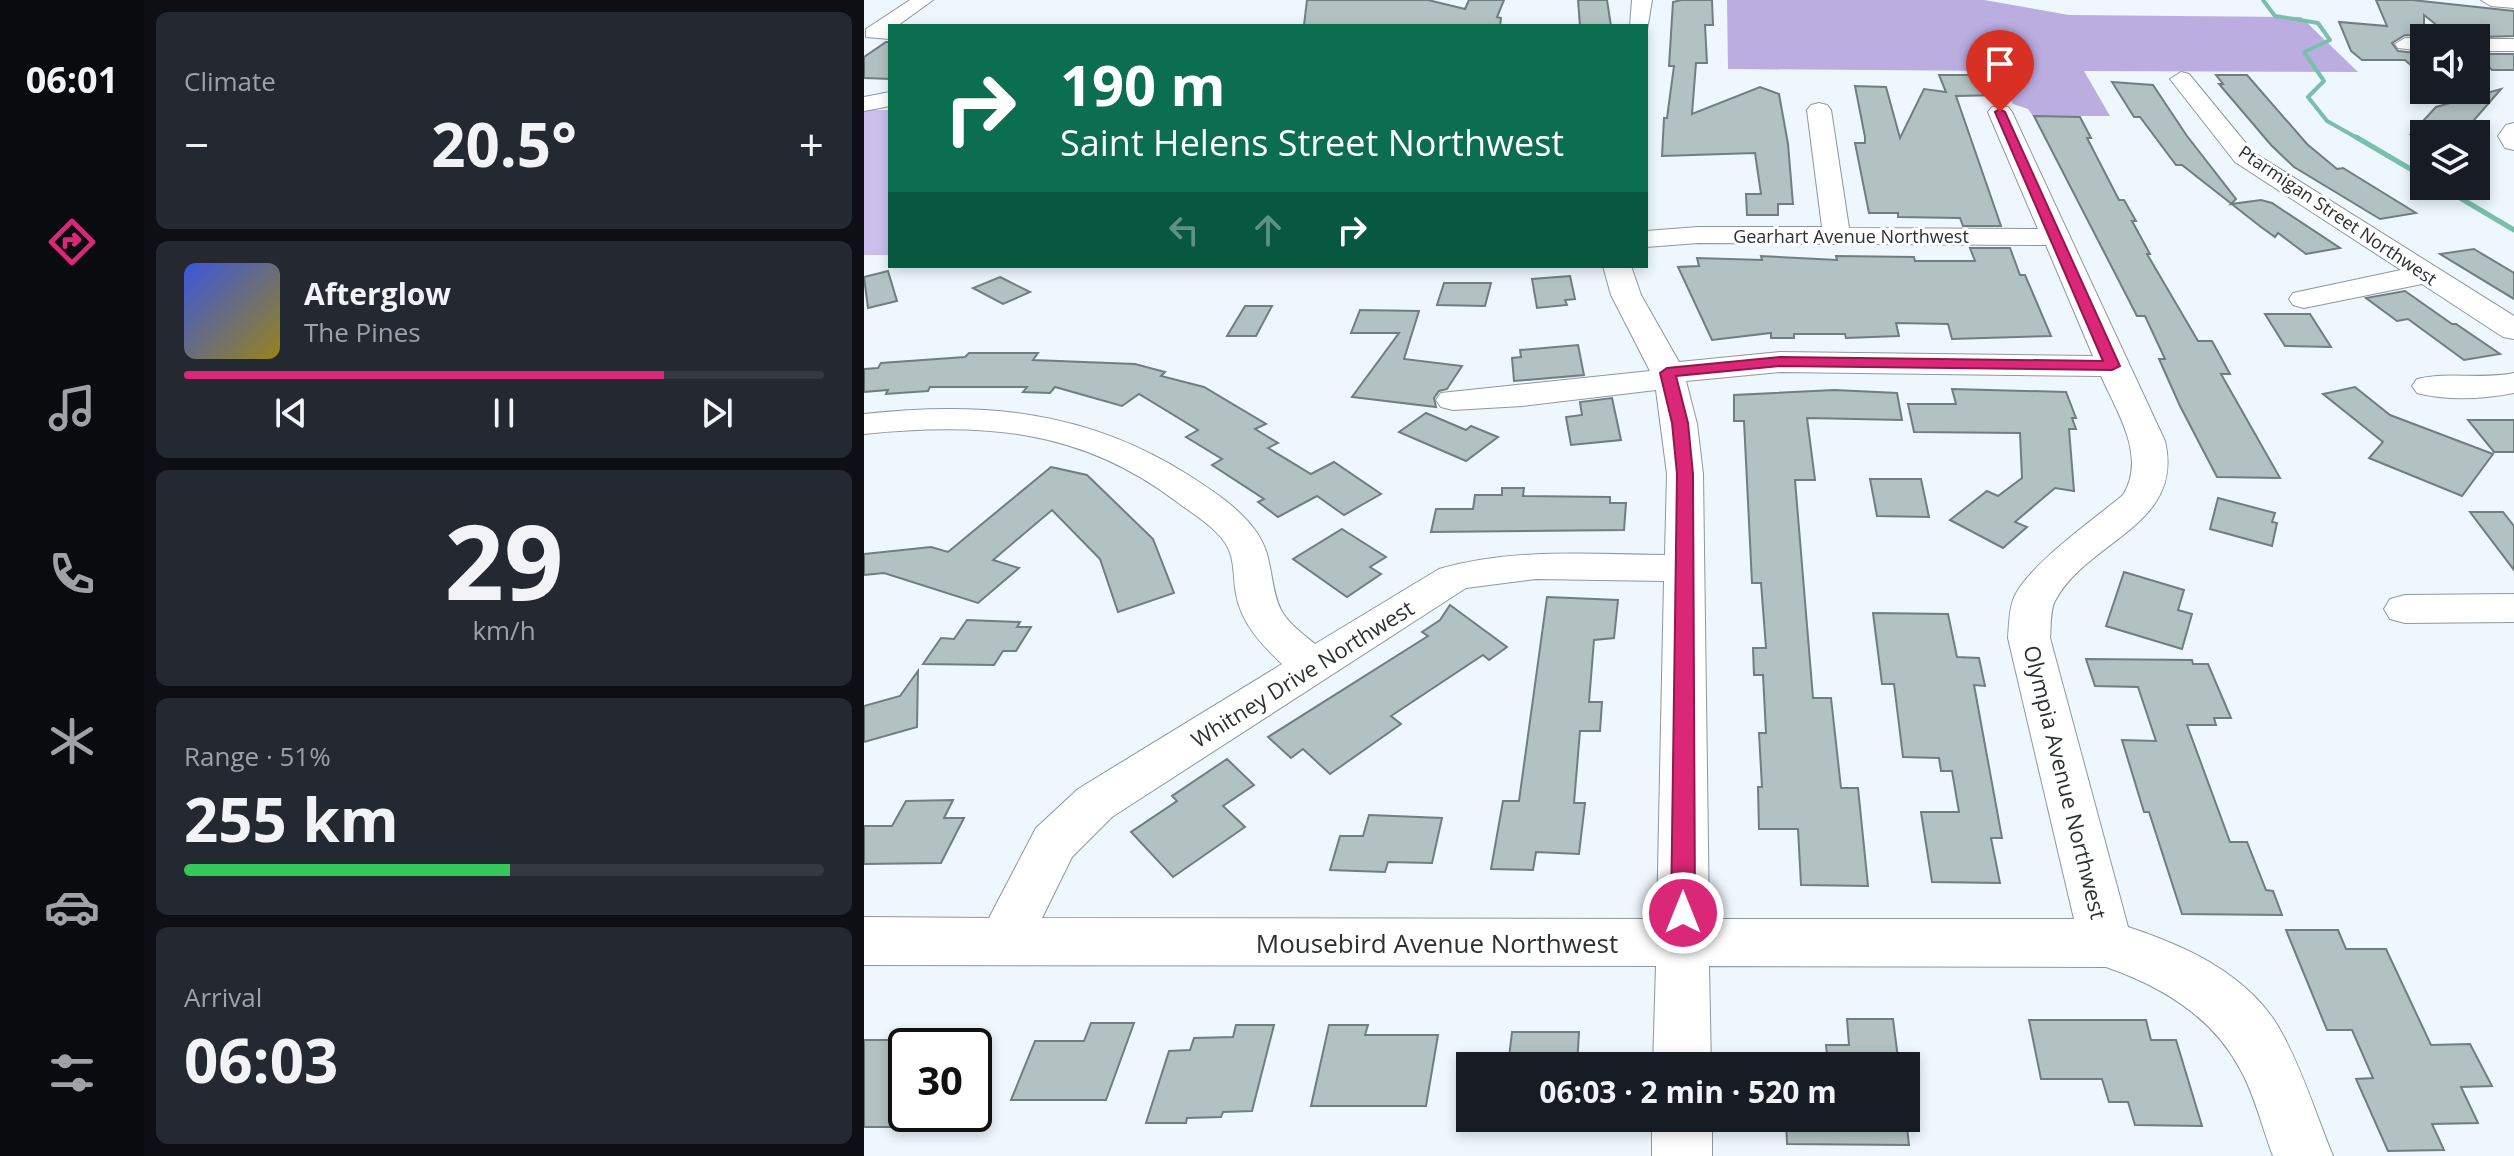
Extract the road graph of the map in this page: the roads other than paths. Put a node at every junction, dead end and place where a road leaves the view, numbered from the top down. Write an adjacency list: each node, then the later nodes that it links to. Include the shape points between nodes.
1 (923, 0): 6 (street, via 873,33)
2 (1642, 0): 5 (street)
3 (2491, 0): 4 (street)
4 (2514, 2)
5 (1640, 24)
6 (888, 33)
7 (2490, 45): 8 (street)
8 (2514, 45)
9 (2181, 79): 22 (street, Ptarmigan Street Northwest, via 2244,157)
10 (888, 85): 11 (street)
11 (864, 86)
12 (888, 99): 13 (street)
13 (864, 104)
14 (1819, 110): 18 (street)
15 (2000, 112): 19 (street, Olympia Avenue Northwest)
16 (2514, 130): 17 (street)
17 (2514, 143)
18 (1837, 236): 19 (street, Gearhart Avenue Northwest); 20 (street, Gearhart Avenue Northwest)
19 (2055, 237): 25 (street, Olympia Avenue Northwest)
20 (1648, 239)
21 (1618, 268): 26 (street, via 1629,302)
22 (2426, 274): 23 (street); 24 (street, Ptarmigan Street Northwest)
23 (2304, 299)
24 (2514, 330)
25 (2112, 366): 26 (street, via 1780,362); 37 (street, Olympia Avenue Northwest, via 2147,441 2152,463 2148,485 2137,503 2058,570 2033,600 2029,638)
26 (1668, 376): 29 (street); 31 (street, via 1685,474)
27 (2514, 383): 28 (street, via 2489,388)
28 (2429, 386)
29 (1453, 400)
30 (864, 424): 34 (street, via 943,417 1030,423 1136,458 1217,514 1242,539 1253,560 1260,608 1272,628)
31 (1685, 568): 34 (street, Whitney Drive Northwest, via 1478,570 1453,578); 38 (street)
32 (2514, 608): 33 (street)
33 (2405, 609)
34 (1312, 667): 36 (street, Whitney Drive Northwest, via 1095,803 1054,843)
35 (864, 941): 36 (street, Mousebird Avenue Northwest)
36 (1004, 941): 38 (street, Mousebird Avenue Northwest)
37 (2106, 943): 38 (street, Mousebird Avenue Northwest); 42 (street, Olympia Avenue Northwest, via 2165,963 2225,1003 2263,1053)
38 (1682, 945): 39 (street)
39 (1682, 1052)
40 (1682, 1132): 41 (street)
41 (1682, 1156)
42 (2303, 1156)

